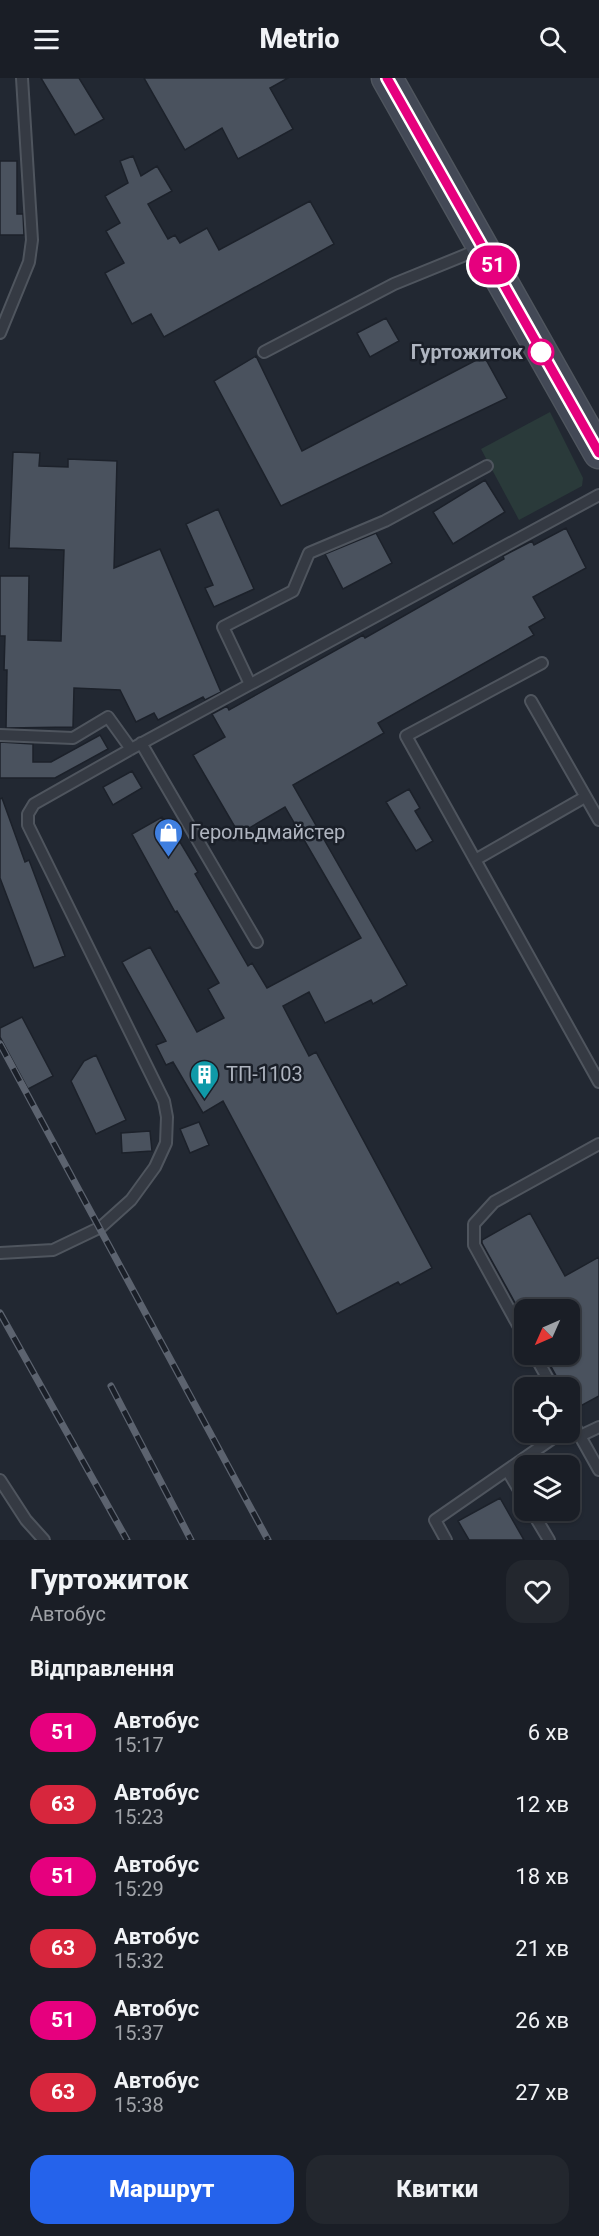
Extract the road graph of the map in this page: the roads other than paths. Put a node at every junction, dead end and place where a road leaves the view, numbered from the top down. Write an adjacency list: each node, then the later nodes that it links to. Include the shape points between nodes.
1 (22, 78): 4 (lane, via 32,240 29,262)
2 (387, 78): 3 (main road)
3 (483, 247): 5 (lane, via 394,284); 6 (main road)
4 (0, 333)
5 (264, 352)
6 (599, 453)
7 (487, 466): 10 (lane, via 385,521 309,553 293,591 223,627)
8 (599, 495): 10 (lane)
9 (542, 663): 16 (lane, via 406,736)
10 (250, 684): 13 (lane)
11 (531, 701): 14 (lane)
12 (0, 735): 13 (lane, via 73,738 108,717)
13 (136, 746): 17 (lane); 20 (lane, via 34,804 28,814 28,825 164,1101 166,1143 155,1167 131,1200 101,1227 52,1250)
14 (585, 797): 15 (lane); 16 (lane)
15 (599, 820)
16 (475, 860): 18 (lane)
17 (257, 942)
18 (599, 1083)
19 (599, 1144): 21 (lane, via 494,1202 474,1224 474,1245)
20 (0, 1253)
21 (514, 1318)
22 (599, 1427): 23 (lane)
23 (580, 1436): 26 (lane)
24 (546, 1443): 25 (lane)
25 (507, 1470): 28 (lane); 31 (lane, via 435,1520)
26 (599, 1470)
27 (0, 1480): 30 (lane)
28 (514, 1482)
29 (538, 1521): 32 (lane)
30 (44, 1540)
31 (446, 1540)
32 (549, 1540)

